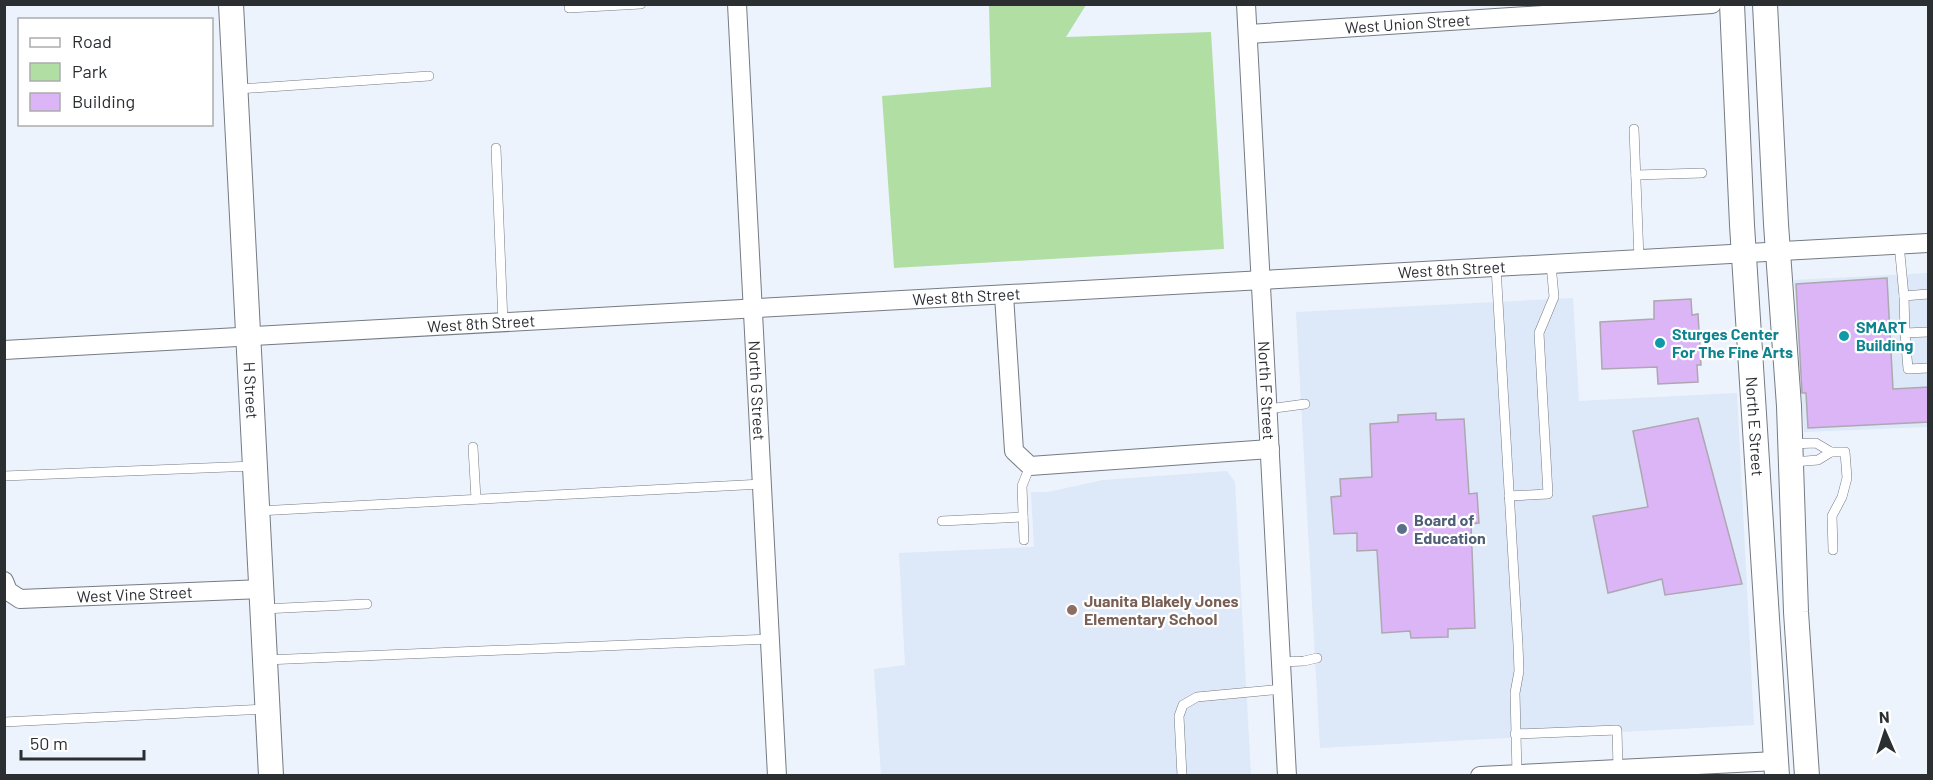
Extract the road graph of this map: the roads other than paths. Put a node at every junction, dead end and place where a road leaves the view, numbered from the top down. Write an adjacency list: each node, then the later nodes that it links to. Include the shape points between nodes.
1 (231, 4): 11 (main road, H Street)
2 (641, 4): 8 (lane)
3 (737, 4): 27 (street, North G Street)
4 (1246, 4): 9 (street, North F Street)
5 (1712, 4): 9 (street, West Union Street)
6 (1732, 4): 19 (main road, North E Street)
7 (1765, 4): 18 (main road, North E Street)
8 (568, 8)
9 (1249, 34): 23 (street, North F Street)
10 (429, 76): 11 (lane)
11 (235, 89): 31 (main road, H Street)
12 (1634, 129): 15 (lane)
13 (496, 148): 28 (lane)
14 (1702, 173): 15 (lane)
15 (1636, 175): 20 (lane)
16 (1929, 243): 17 (street, West 8th Street)
17 (1899, 244): 18 (street, West 8th Street); 26 (lane)
18 (1779, 251): 19 (street, West 8th Street); 39 (main road, North E Street)
19 (1745, 253): 20 (street, West 8th Street); 63 (main road, North E Street)
20 (1639, 259): 21 (street, West 8th Street)
21 (1551, 264): 22 (street, West 8th Street); 44 (lane, via 1554,297 1539,333 1548,494)
22 (1496, 267): 23 (street, West 8th Street); 44 (lane)
23 (1262, 280): 25 (street, West 8th Street); 35 (street, North F Street)
24 (1929, 294): 26 (lane)
25 (1004, 295): 27 (street, West 8th Street); 41 (street, via 1014,451)
26 (1904, 296): 30 (lane)
27 (754, 309): 28 (street, West 8th Street); 43 (street, North G Street)
28 (503, 323): 31 (street, West 8th Street)
29 (1929, 332): 30 (lane)
30 (1905, 333): 33 (lane, via 1908,369)
31 (248, 337): 32 (street, West 8th Street); 40 (main road, H Street)
32 (4, 350)
33 (1929, 368)
34 (1305, 404): 35 (lane)
35 (1268, 409): 37 (street, North F Street)
36 (473, 447): 45 (lane)
37 (1270, 449): 41 (street); 57 (street, North F Street)
38 (1831, 452): 39 (lane, via 1818,460); 39 (lane, via 1816,443); 50 (lane, via 1845,452 1847,478 1832,516)
39 (1790, 453): 72 (main road, North E Street)
40 (255, 466): 42 (lane); 46 (main road, H Street)
41 (1030, 466): 47 (lane, via 1022,486)
42 (4, 476)
43 (762, 484): 45 (lane); 54 (street, North G Street)
44 (1509, 496): 61 (lane, via 1519,671)
45 (476, 499): 46 (lane)
46 (257, 511): 52 (main road, H Street)
47 (1023, 517): 48 (lane); 49 (lane)
48 (942, 521)
49 (1024, 540)
50 (1833, 550)
51 (6, 586): 52 (street, West Vine Street, via 20,599)
52 (262, 599): 53 (lane); 56 (main road, H Street)
53 (367, 604)
54 (770, 639): 56 (lane); 68 (street, North G Street)
55 (1317, 658): 57 (lane)
56 (265, 660): 59 (main road, H Street)
57 (1281, 662): 58 (street, North F Street)
58 (1283, 689): 69 (lane, via 1197,697 1183,705 1179,716); 70 (street, North F Street)
59 (268, 709): 60 (lane); 67 (main road, H Street)
60 (4, 723)
61 (1515, 734): 62 (lane, via 1617,730); 66 (lane)
62 (1618, 768): 65 (street); 66 (street)
63 (1777, 768): 64 (street)
64 (1708, 770): 65 (street)
65 (1638, 771)
66 (1517, 774): 71 (street)
67 (271, 776)
68 (777, 776)
69 (1182, 776)
70 (1287, 776)
71 (1480, 776)
72 (1806, 776)

